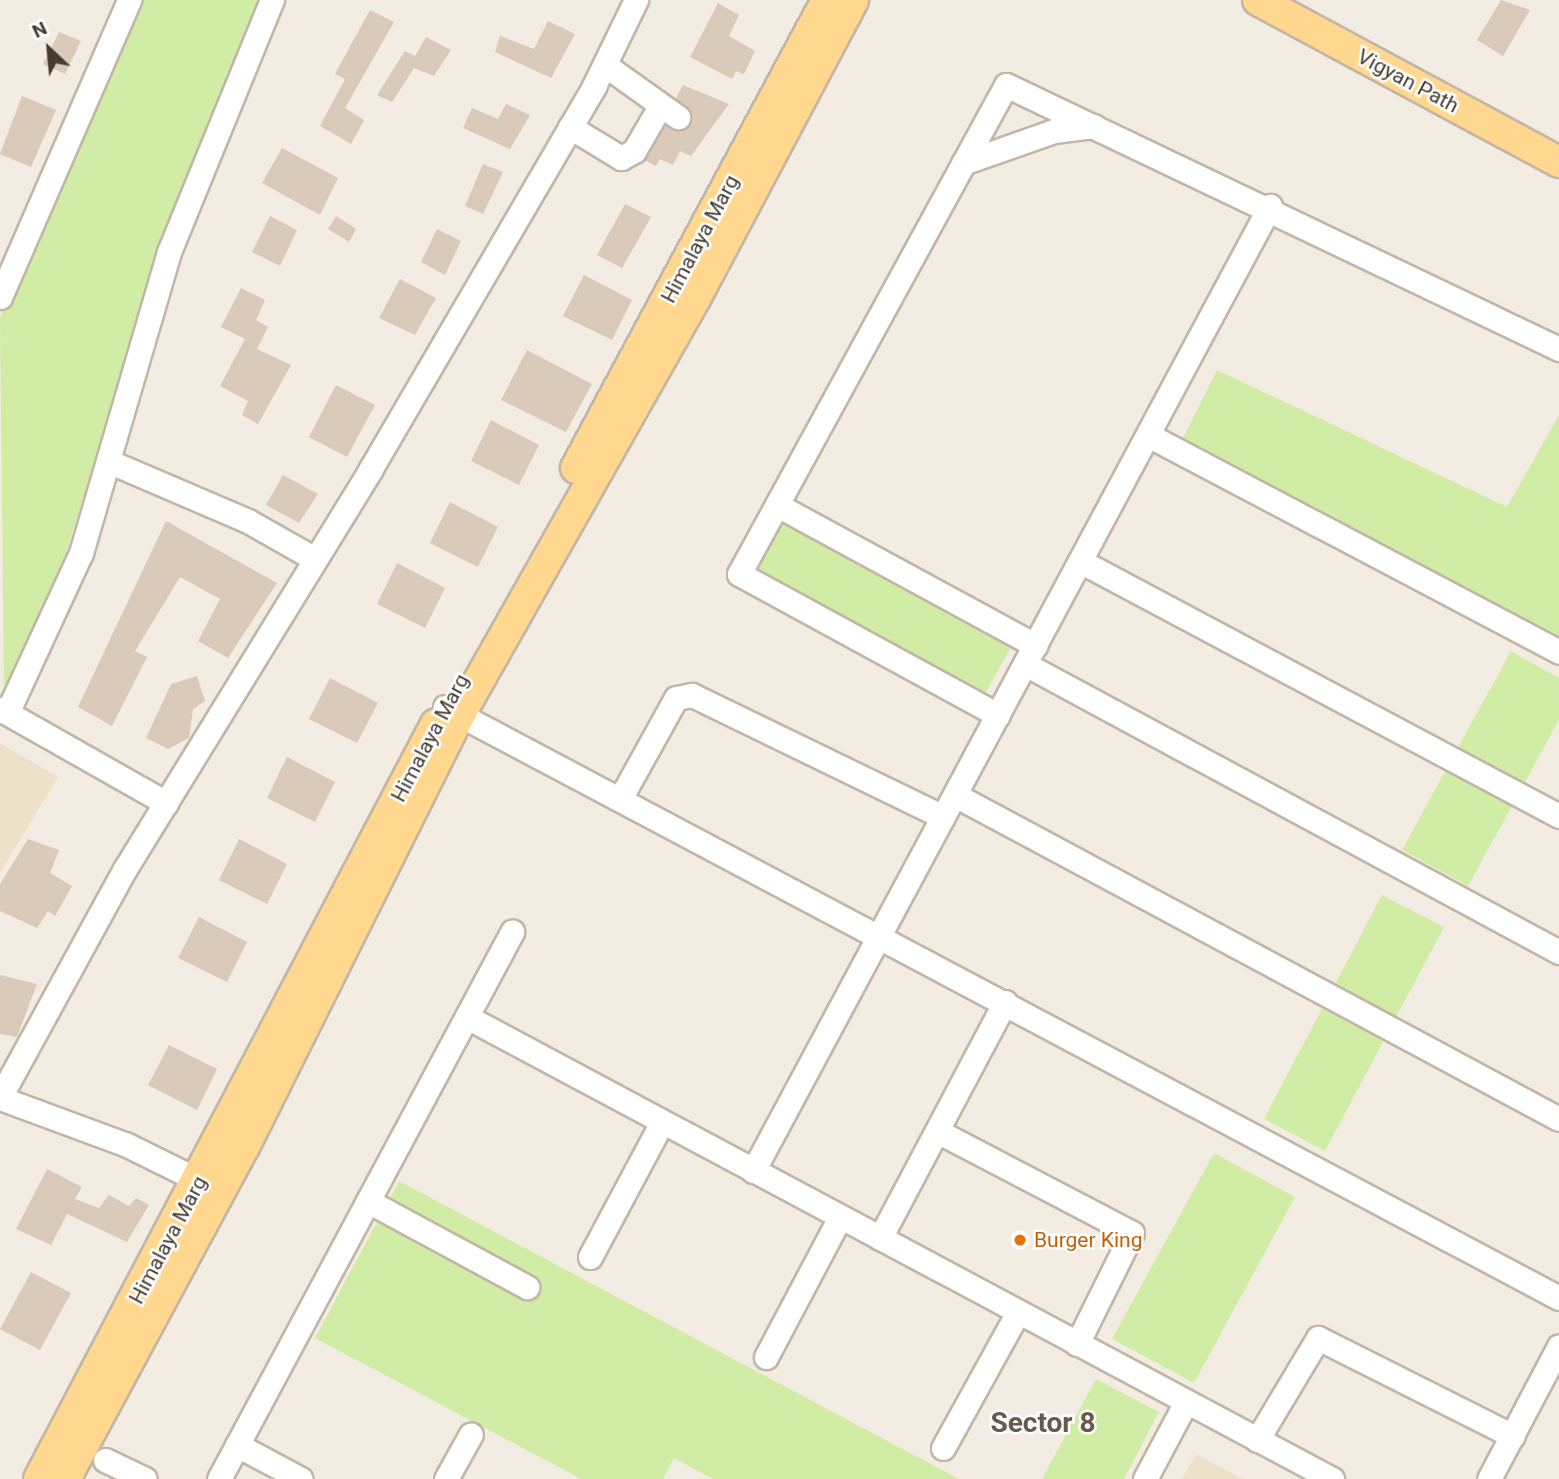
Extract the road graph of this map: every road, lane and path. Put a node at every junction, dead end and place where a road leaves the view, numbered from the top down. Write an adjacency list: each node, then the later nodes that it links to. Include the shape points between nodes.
1 (129, 0): 13 (street)
2 (272, 0): 16 (street, via 169,252)
3 (636, 0): 7 (street)
4 (827, 0): 23 (main road, Himalaya Marg)
5 (853, 0): 23 (main road, Himalaya Marg, via 696,297)
6 (1258, 0): 10 (main road, Vigyan Path)
7 (606, 65): 9 (street); 9 (street, via 653,93 668,112 634,151 621,158)
8 (1094, 126): 11 (street, via 1054,131); 11 (street, via 1006,85); 12 (street)
9 (570, 127): 18 (street)
10 (1559, 162)
11 (963, 163): 17 (street)
12 (1270, 206): 14 (street); 15 (street)
13 (0, 297)
14 (1559, 349)
15 (1148, 435): 19 (street); 20 (street)
16 (108, 461): 18 (street, via 248,521); 22 (street, via 80,553)
17 (776, 505): 21 (street); 24 (street, via 739,574)
18 (315, 559): 27 (street)
19 (1080, 561): 21 (street); 28 (street)
20 (1559, 652)
21 (1030, 654): 24 (street); 32 (street)
22 (4, 711): 27 (street)
23 (453, 711): 26 (street); 40 (main road, Himalaya Marg)
24 (998, 715): 25 (street)
25 (955, 795): 29 (street); 36 (street)
26 (620, 799): 29 (street, via 676,698 692,695); 31 (street)
27 (166, 803): 35 (street)
28 (1559, 816)
29 (943, 817): 31 (street)
30 (512, 932): 34 (street)
31 (879, 937): 33 (street); 39 (street)
32 (1559, 952)
33 (1005, 1003): 38 (street); 46 (street)
34 (467, 1017): 37 (street); 41 (street)
35 (0, 1098): 40 (street, via 127,1145)
36 (1559, 1119)
37 (662, 1122): 39 (street); 44 (street)
38 (937, 1131): 43 (street); 48 (street, via 1132,1233)
39 (753, 1171): 42 (street)
40 (210, 1186): 58 (main road, Himalaya Marg); 59 (main road)
41 (368, 1201): 45 (street); 55 (street)
42 (840, 1217): 43 (street); 50 (street)
43 (880, 1238): 47 (street)
44 (590, 1258)
45 (527, 1287)
46 (1559, 1298)
47 (1018, 1312): 48 (street); 56 (street)
48 (1077, 1344): 51 (street)
49 (1559, 1346): 53 (street)
50 (766, 1357)
51 (1186, 1402): 54 (street); 64 (street)
52 (471, 1434): 63 (street)
53 (1513, 1436): 54 (street, via 1318,1338); 66 (street)
54 (1257, 1440): 65 (street)
55 (237, 1445): 61 (street); 62 (street)
56 (943, 1448)
57 (105, 1460): 60 (street)
58 (39, 1479)
59 (65, 1479)
60 (145, 1479)
61 (219, 1479)
62 (301, 1479)
63 (446, 1479)
64 (1145, 1479)
65 (1332, 1479)
66 (1489, 1479)

